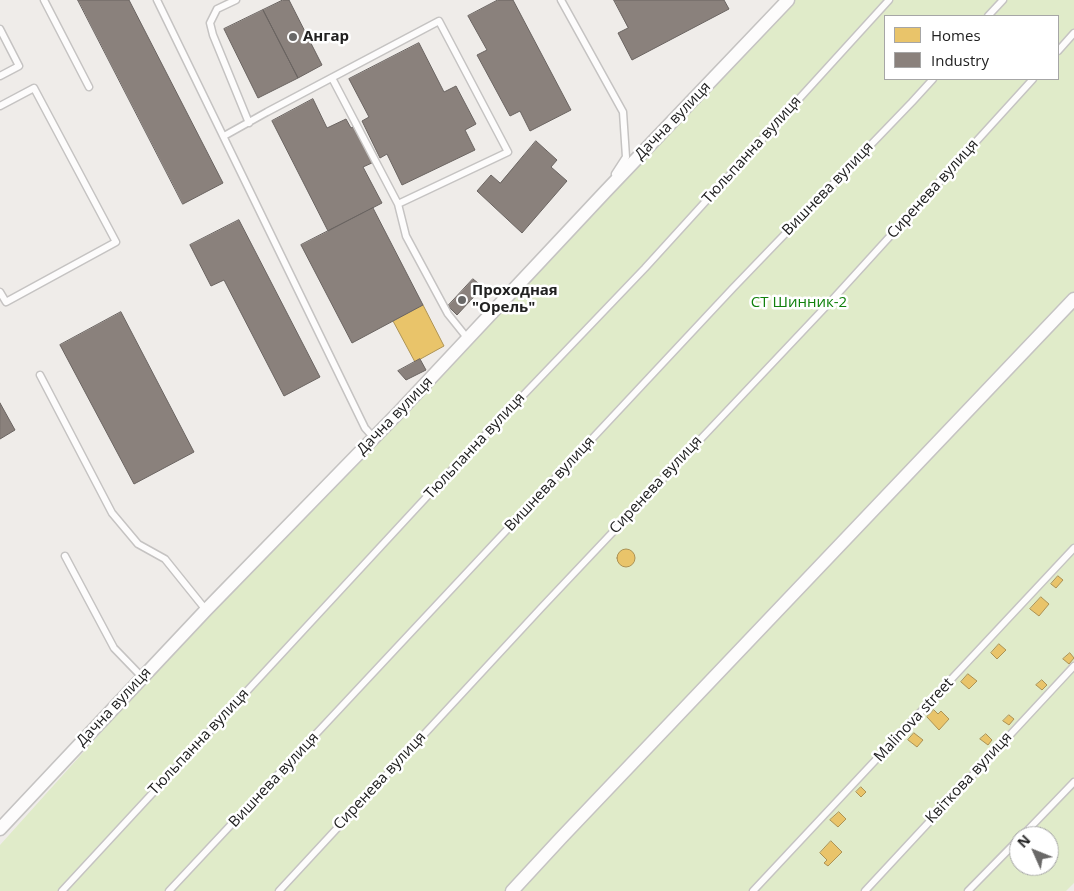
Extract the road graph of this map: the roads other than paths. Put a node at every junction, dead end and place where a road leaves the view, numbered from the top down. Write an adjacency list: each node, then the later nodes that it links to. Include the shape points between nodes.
1 (44, 0): 16 (lane)
2 (157, 0): 19 (lane)
3 (236, 0): 18 (lane, via 217,9 210,23)
4 (561, 0): 20 (lane, via 623,112 626,157)
5 (788, 0): 20 (street, Дачна вулиця)
6 (889, 0): 36 (lane, Тюльпанна вулиця, via 645,268 445,477)
7 (1002, 0): 8 (lane)
8 (989, 15)
9 (0, 30): 12 (lane, via 19,66)
10 (1074, 33): 11 (lane)
11 (1059, 50)
12 (0, 76)
13 (332, 78): 18 (lane); 21 (lane); 21 (lane, via 439,21 508,152)
14 (931, 80): 37 (lane, Вишнева вулиця)
15 (1032, 80): 38 (lane, Сиренева вулиця, via 832,300)
16 (89, 87)
17 (0, 106): 22 (lane, via 34,88 116,242 6,302)
18 (249, 123): 19 (lane)
19 (224, 136): 26 (lane, via 365,428)
20 (605, 192): 24 (street, Дачна вулиця)
21 (398, 204): 24 (lane, via 406,236 448,314)
22 (0, 292)
23 (1074, 299): 39 (street)
24 (468, 339): 26 (street, Дачна вулиця)
25 (40, 375): 29 (lane, via 112,513 138,544 165,559)
26 (374, 438): 29 (street, Дачна вулиця)
27 (1074, 548): 40 (lane, Malinova street)
28 (65, 556): 31 (lane, via 114,648)
29 (206, 610): 31 (street, Дачна вулиця)
30 (1074, 666): 41 (lane, Квіткова вулиця)
31 (142, 677): 34 (street, Дачна вулиця)
32 (1074, 782): 33 (lane)
33 (1031, 826)
34 (0, 829)
35 (1009, 848): 42 (lane)
36 (62, 891)
37 (169, 891)
38 (279, 891)
39 (512, 891)
40 (753, 891)
41 (865, 891)
42 (968, 891)

